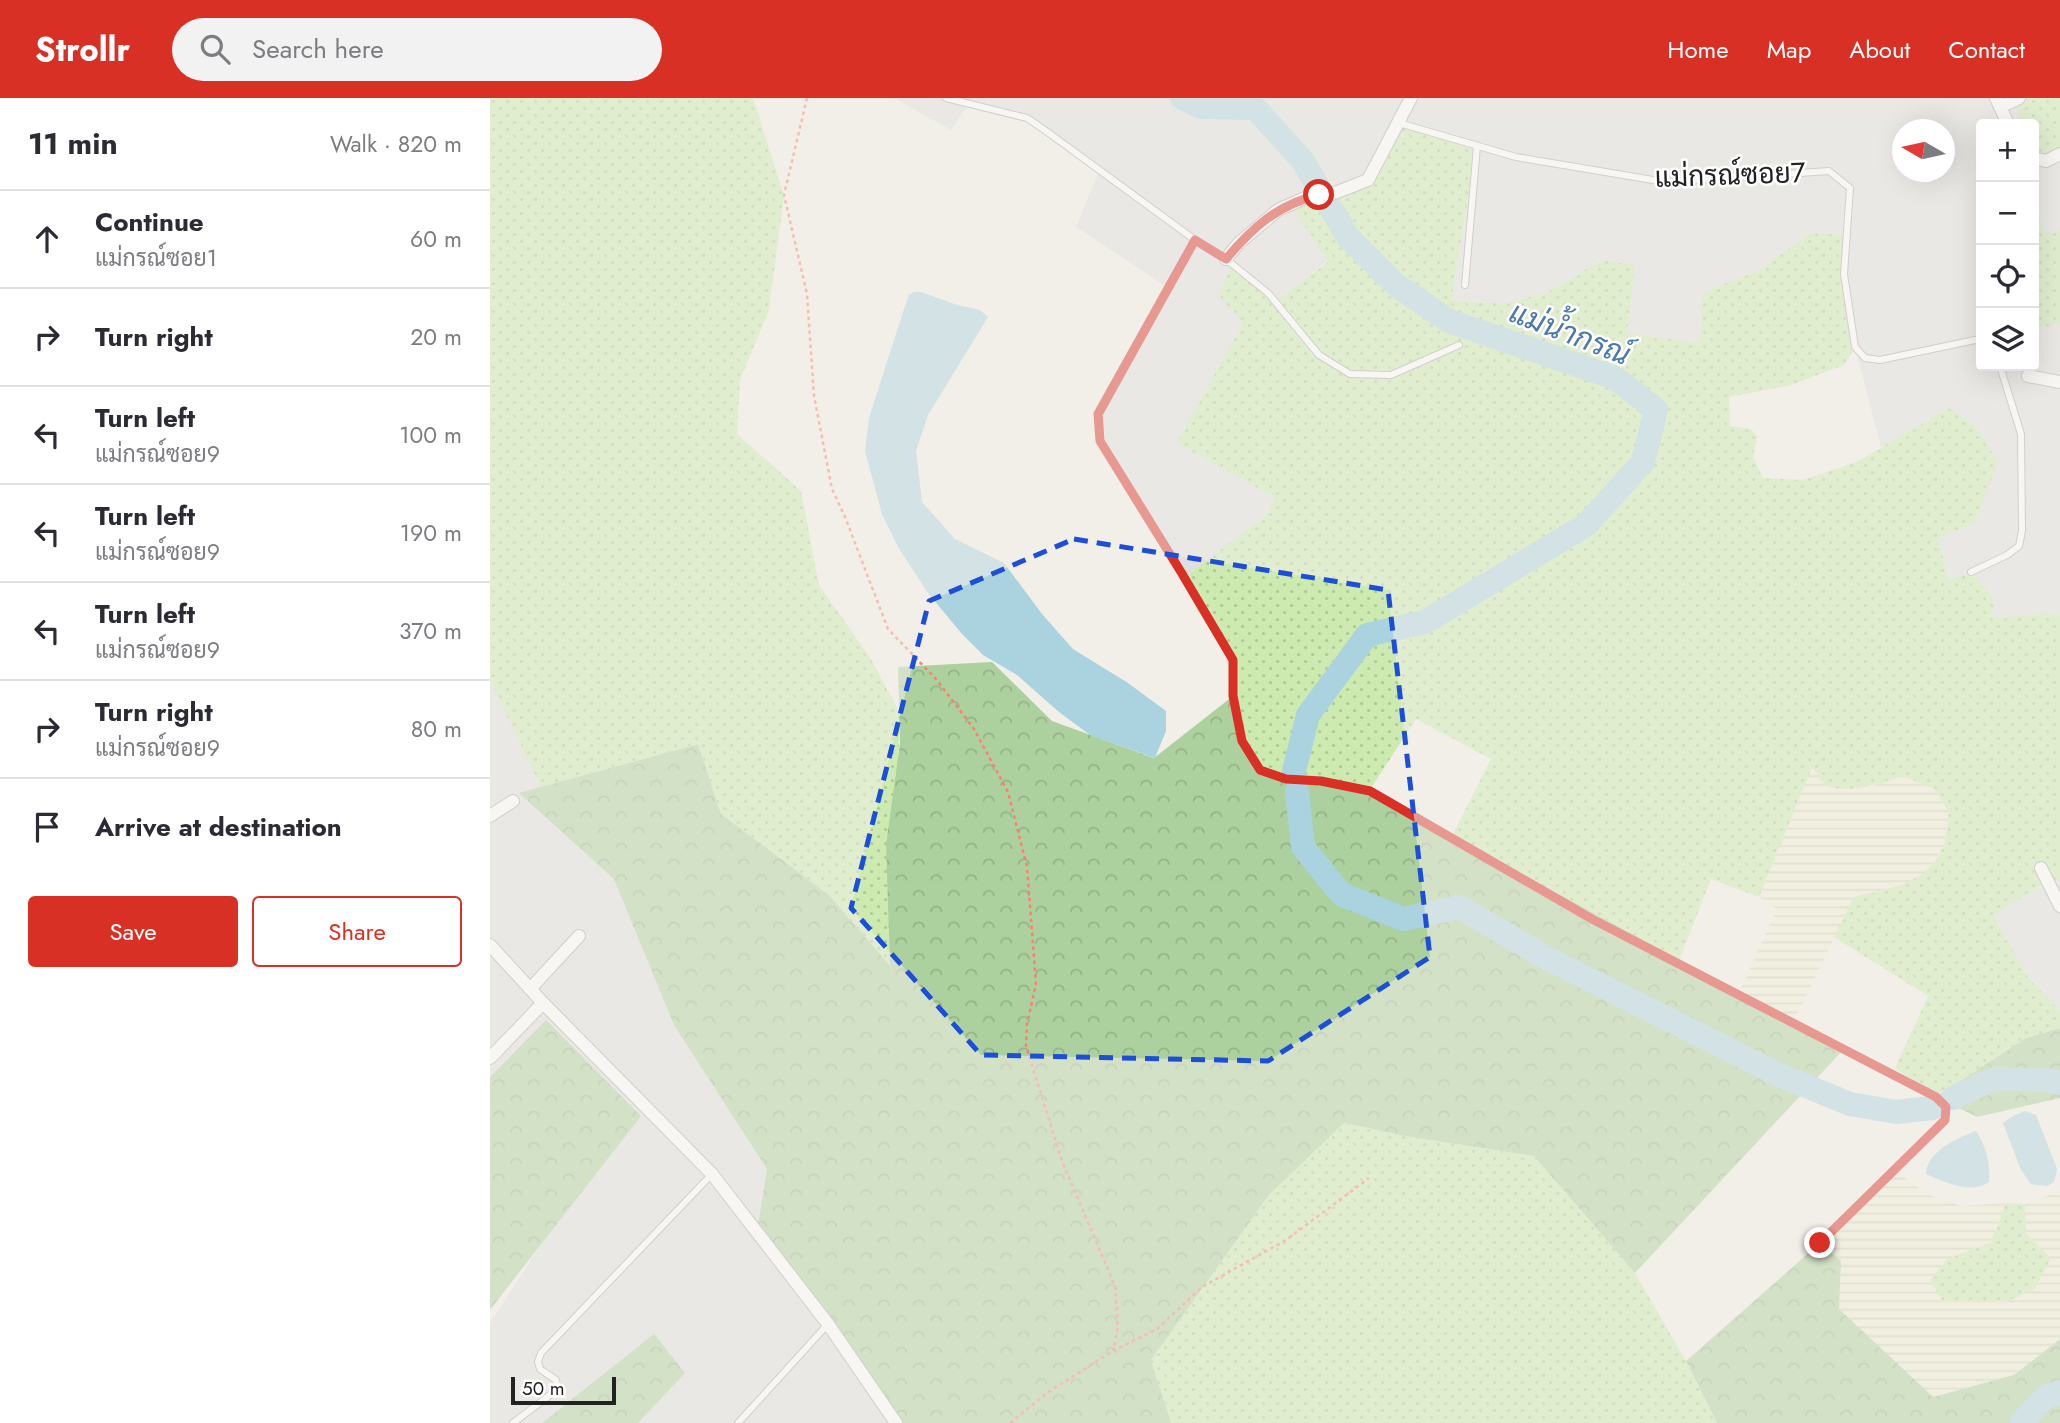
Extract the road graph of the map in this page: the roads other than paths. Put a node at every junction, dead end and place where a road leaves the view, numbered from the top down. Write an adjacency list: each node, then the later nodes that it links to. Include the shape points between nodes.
1 (946, 98): 10 (lane, via 1027,118)
2 (1411, 98): 6 (street)
3 (2019, 98): 4 (street)
4 (1998, 103): 5 (street)
5 (2006, 119)
6 (1399, 123): 7 (lane, แม่กรณ์ซอย7); 11 (street, via 1368,180 1278,210)
7 (1478, 146): 12 (lane); 13 (lane, แม่กรณ์ซอย7, via 1516,157 1665,182 1829,171 1850,188 1844,274 1855,347 1865,358 1880,360)
8 (2060, 154): 9 (street)
9 (2039, 159)
10 (1195, 240): 11 (lane); 29 (lane, via 1098,414 1100,441 1233,660 1233,696 1242,741 1260,770 1286,779 1370,791 1592,919 1936,1097 1946,1107 1945,1120)
11 (1226, 259): 14 (lane, via 1268,293 1319,355 1350,374 1391,375)
12 (1465, 285)
13 (1976, 340)
14 (1459, 345)
15 (2002, 371): 18 (lane, via 2021,434 2022,531 2019,546)
16 (2028, 376): 17 (street)
17 (2060, 382)
18 (1971, 572)
19 (513, 801): 20 (street)
20 (490, 816)
21 (2041, 867): 22 (street)
22 (2060, 906)
23 (579, 936): 25 (street)
24 (490, 946): 25 (street)
25 (530, 989): 26 (street)
26 (542, 1003): 27 (street); 28 (street)
27 (490, 1058)
28 (712, 1174): 30 (street); 31 (lane, via 541,1353 540,1369 556,1380 557,1386)
29 (1813, 1249)
30 (828, 1324): 32 (lane); 33 (street)
31 (513, 1423)
32 (738, 1423)
33 (896, 1423)

